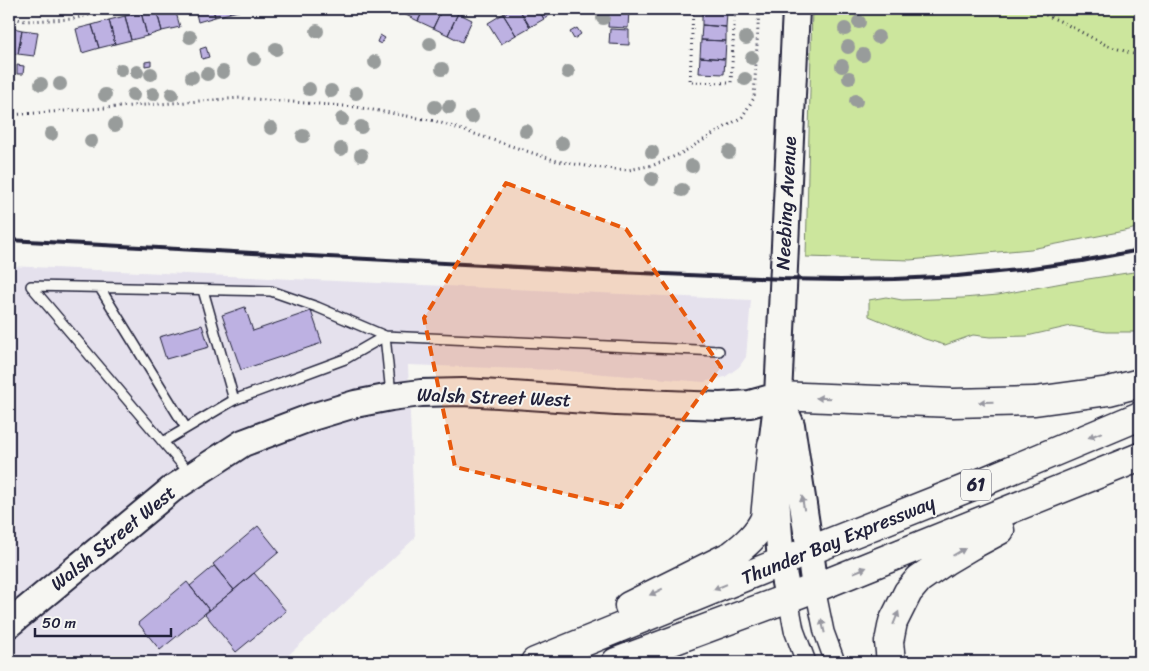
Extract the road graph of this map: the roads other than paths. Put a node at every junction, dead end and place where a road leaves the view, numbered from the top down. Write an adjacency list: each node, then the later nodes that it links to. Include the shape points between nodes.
1 (796, 9): 7 (street, Neebing Avenue)
2 (100, 288): 3 (lane); 11 (lane); 12 (lane, via 31,286)
3 (203, 290): 4 (lane, via 271,292 317,307); 9 (lane)
4 (385, 336): 5 (lane); 8 (lane); 9 (lane, via 345,359)
5 (719, 351)
6 (1140, 383): 7 (highway, one-way to 7, via 1109,391 1034,401 953,403)
7 (778, 396): 8 (street, Walsh Street West, via 750,404 720,406 471,393); 13 (street, Neebing Avenue); 16 (street, Neebing Avenue, one-way to 7, via 791,426)
8 (391, 397): 15 (street, Walsh Street West, via 312,417 243,443)
9 (234, 400): 11 (lane)
10 (1140, 416): 16 (highway, Thunder Bay Expressway / 61, one-way to 16)
11 (186, 428): 12 (lane)
12 (163, 442): 15 (lane)
13 (772, 445): 17 (street, Neebing Avenue); 21 (highway, one-way to 21, via 766,518 744,546)
14 (1140, 458): 18 (highway, Thunder Bay Expressway / 61, one-way to 14); 26 (highway, one-way to 14, via 889,642 893,622 908,592 919,579 972,545)
15 (192, 476): 20 (street, Walsh Street West)
16 (810, 551): 17 (highway, Thunder Bay Expressway / 61); 18 (street, Neebing Avenue)
17 (781, 562): 19 (street, Neebing Avenue); 22 (highway, Thunder Bay Expressway / 61, one-way to 22)
18 (815, 588): 19 (highway, Thunder Bay Expressway / 61); 25 (street, one-way to 18, via 824,632)
19 (788, 598): 23 (highway, Thunder Bay Expressway / 61); 24 (street, via 794,630)
20 (9, 624)
21 (527, 662)
22 (535, 662)
23 (616, 662)
24 (806, 662)
25 (835, 662)
26 (891, 662)

